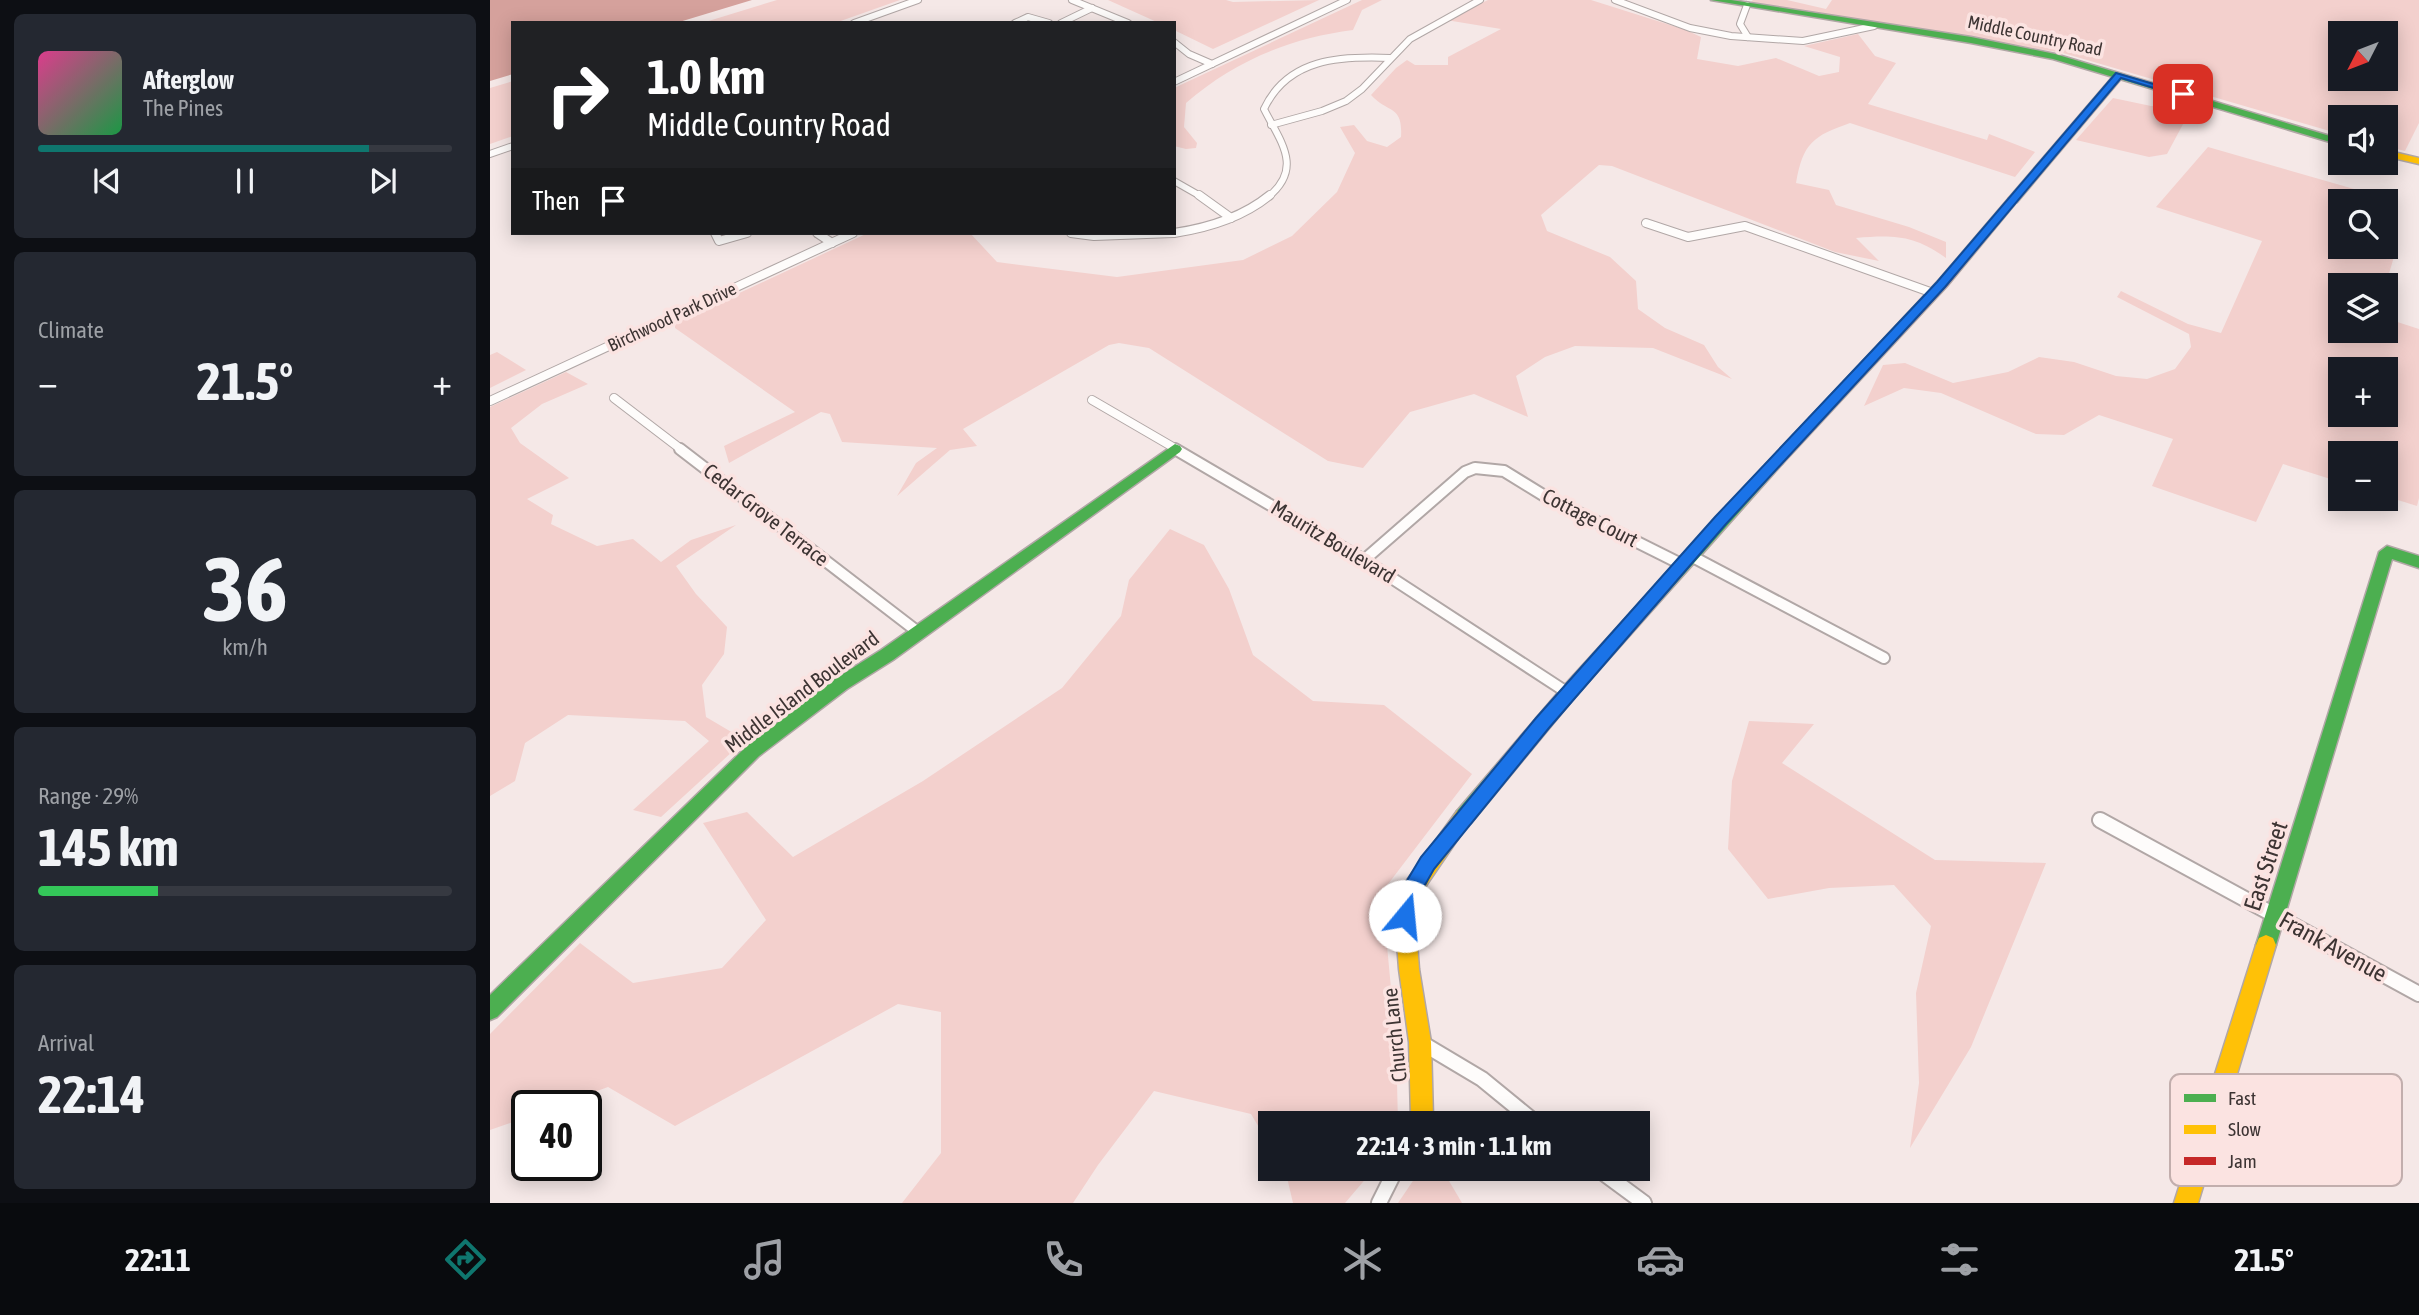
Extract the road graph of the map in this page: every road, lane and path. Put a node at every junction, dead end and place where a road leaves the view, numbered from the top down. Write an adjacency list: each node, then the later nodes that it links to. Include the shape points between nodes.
1 (918, 0): 9 (street)
2 (1072, 0): 8 (street)
3 (1347, 0): 18 (street, via 1249,46 1243,54)
4 (1480, 0): 17 (street, via 1410,39)
5 (1615, 0): 15 (street, via 1690,28)
6 (1715, 0): 7 (street, Middle Country Road)
7 (1750, 3): 14 (street, Middle Country Road); 15 (street, via 1740,24)
8 (1092, 8): 12 (street); 13 (street)
9 (862, 21)
10 (1019, 21): 11 (street, via 1028,17)
11 (1042, 21)
12 (1065, 21)
13 (1123, 21)
14 (1874, 26): 15 (street, via 1803,41); 19 (street, Middle Country Road, via 2039,53)
15 (1748, 37)
16 (1176, 44): 18 (street)
17 (1390, 58): 21 (street, via 1346,100); 21 (street, via 1320,63 1281,81 1264,109)
18 (1212, 64): 20 (street)
19 (2119, 75): 22 (street, Middle Country Road); 38 (street, Church Lane)
20 (1176, 81)
21 (1271, 125): 28 (street, via 1288,165 1285,181 1268,198)
22 (2328, 138)
23 (511, 147): 24 (street)
24 (490, 154)
25 (2398, 156): 26 (street)
26 (2419, 161)
27 (1176, 182): 28 (street)
28 (1231, 218): 30 (street)
29 (1646, 223): 38 (street, via 1688,237 1745,226)
30 (1176, 233)
31 (716, 235): 32 (street, via 719,241)
32 (740, 235)
33 (820, 235): 37 (street)
34 (849, 235): 37 (street, Birchwood Park Drive)
35 (1086, 235): 36 (street)
36 (1121, 235)
37 (832, 243): 41 (street, Birchwood Park Drive)
38 (1933, 293): 44 (street, Church Lane)
39 (614, 398): 46 (street, Cedar Grove Terrace)
40 (1092, 400): 42 (street, Mauritz Boulevard)
41 (490, 401)
42 (1175, 449): 43 (street, Mauritz Boulevard); 46 (street, Middle Island Boulevard)
43 (1364, 560): 44 (street, Cottage Court, via 1475,468 1498,470); 48 (street, Mauritz Boulevard)
44 (1687, 561): 47 (street, Cottage Court); 48 (street, Church Lane)
45 (2419, 562): 50 (street, East Street, via 2386,552)
46 (918, 632): 52 (street, Middle Island Boulevard, via 753,751)
47 (1884, 657)
48 (1568, 693): 53 (street, Church Lane, via 1464,816 1412,889 1405,916)
49 (2099, 820): 50 (street, Frank Avenue)
50 (2274, 915): 51 (street, Frank Avenue); 54 (street, East Street)
51 (2419, 994)
52 (490, 1010)
53 (1420, 1042): 55 (street, Church Lane); 56 (street, via 1449,1056)
54 (2225, 1074)
55 (1422, 1111)
56 (1523, 1111)
57 (1390, 1181): 60 (street)
58 (1614, 1181): 61 (street)
59 (2191, 1186): 62 (street, East Street)
60 (1379, 1203)
61 (1644, 1203)
62 (2186, 1203)

